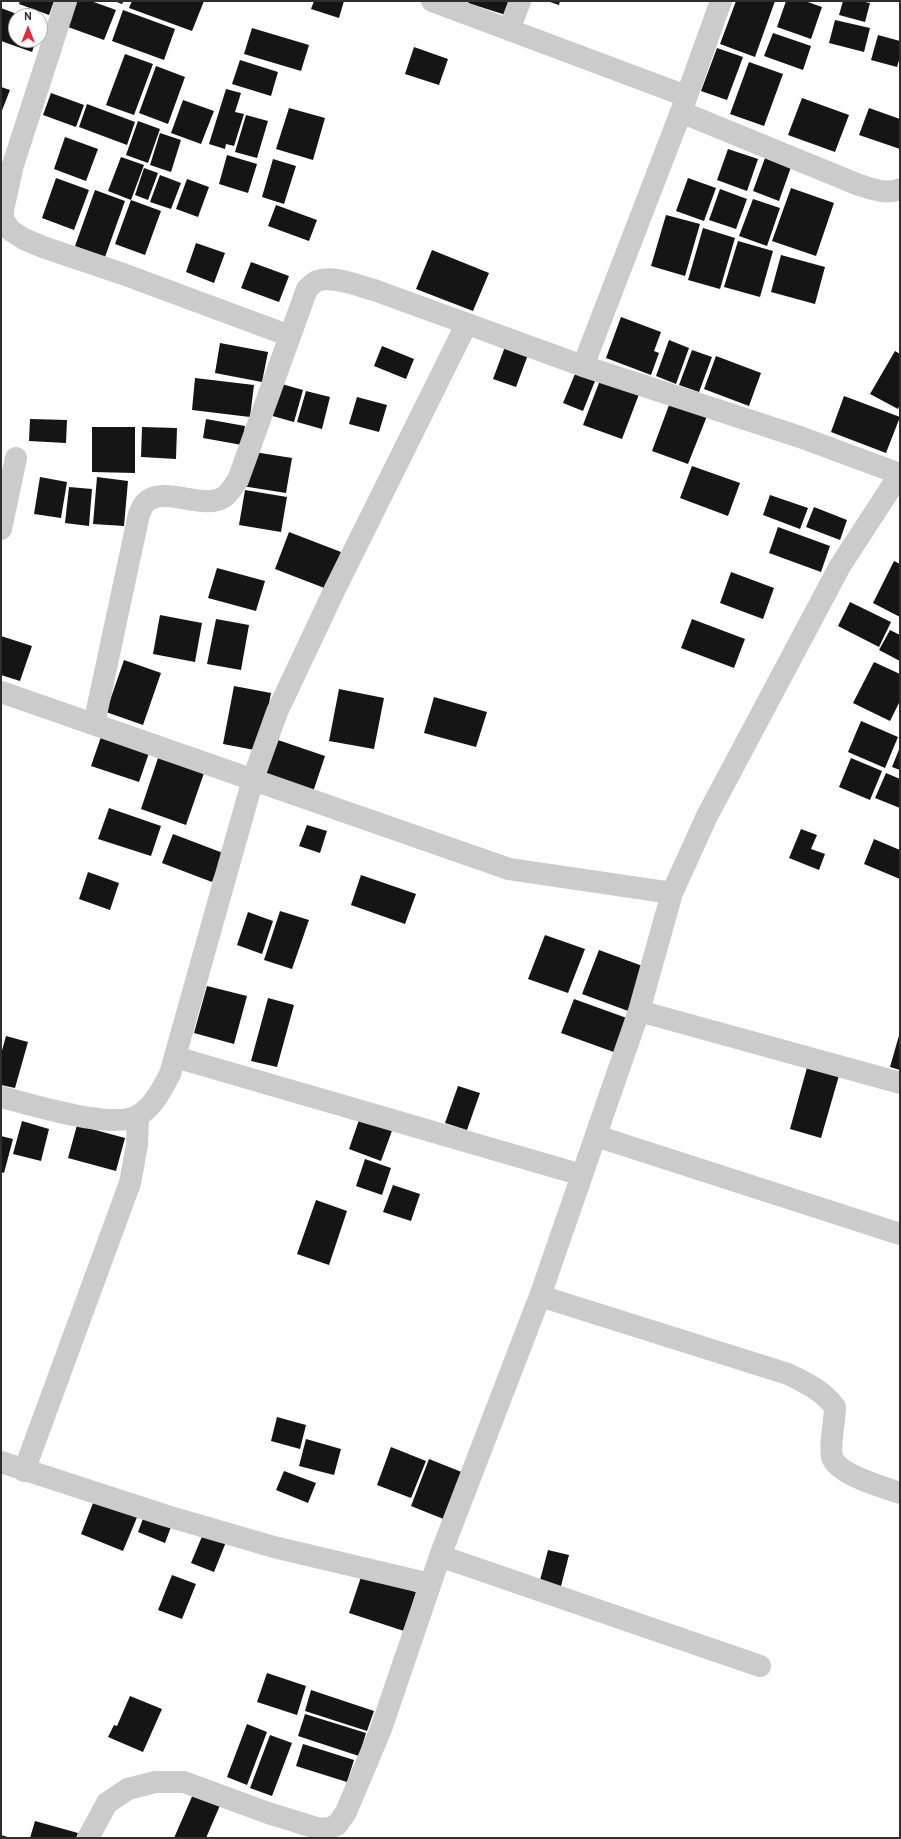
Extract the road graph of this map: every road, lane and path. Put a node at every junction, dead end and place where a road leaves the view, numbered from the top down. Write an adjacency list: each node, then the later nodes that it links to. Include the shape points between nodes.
1 (66, 1): 7 (street)
2 (432, 1): 5 (street)
3 (520, 1): 5 (street)
4 (721, 1): 6 (street)
5 (509, 30): 6 (street)
6 (684, 104): 8 (street, via 852,182 882,192); 11 (street)
7 (7, 163): 10 (street, via 3,219 10,230 24,240)
8 (900, 189)
9 (466, 325): 10 (street, via 374,290 328,280 317,281 307,289); 11 (street); 17 (street, via 296,670)
10 (290, 336): 16 (street, via 238,480 225,497 210,502 155,497 145,503 139,514)
11 (583, 366): 13 (street, via 800,437)
12 (16, 458): 14 (street)
13 (900, 474): 18 (street, via 840,566 707,816)
14 (1, 530)
15 (1, 692): 16 (street)
16 (94, 724): 17 (street)
17 (253, 779): 18 (street, via 508,869); 20 (street)
18 (672, 892): 19 (street)
19 (640, 1012): 21 (street); 24 (street)
20 (175, 1057): 23 (street, via 170,1074 156,1100); 25 (street)
21 (900, 1083)
22 (1, 1097): 23 (street, via 92,1119 120,1120)
23 (138, 1116): 29 (street, via 137,1145 130,1183)
24 (596, 1136): 25 (street); 26 (street)
25 (582, 1175): 27 (street)
26 (900, 1234)
27 (540, 1296): 30 (street, via 788,1374 816,1388 835,1407 832,1456 837,1465); 31 (street)
28 (1, 1462): 29 (street)
29 (24, 1471): 32 (street, via 274,1547)
30 (900, 1493)
31 (440, 1556): 32 (street); 33 (street)
32 (430, 1584): 34 (street, via 381,1729 346,1812 337,1825 329,1828)
33 (760, 1666)
34 (328, 1834): 35 (street, via 184,1782 155,1782 128,1789 108,1803)
35 (88, 1838)

